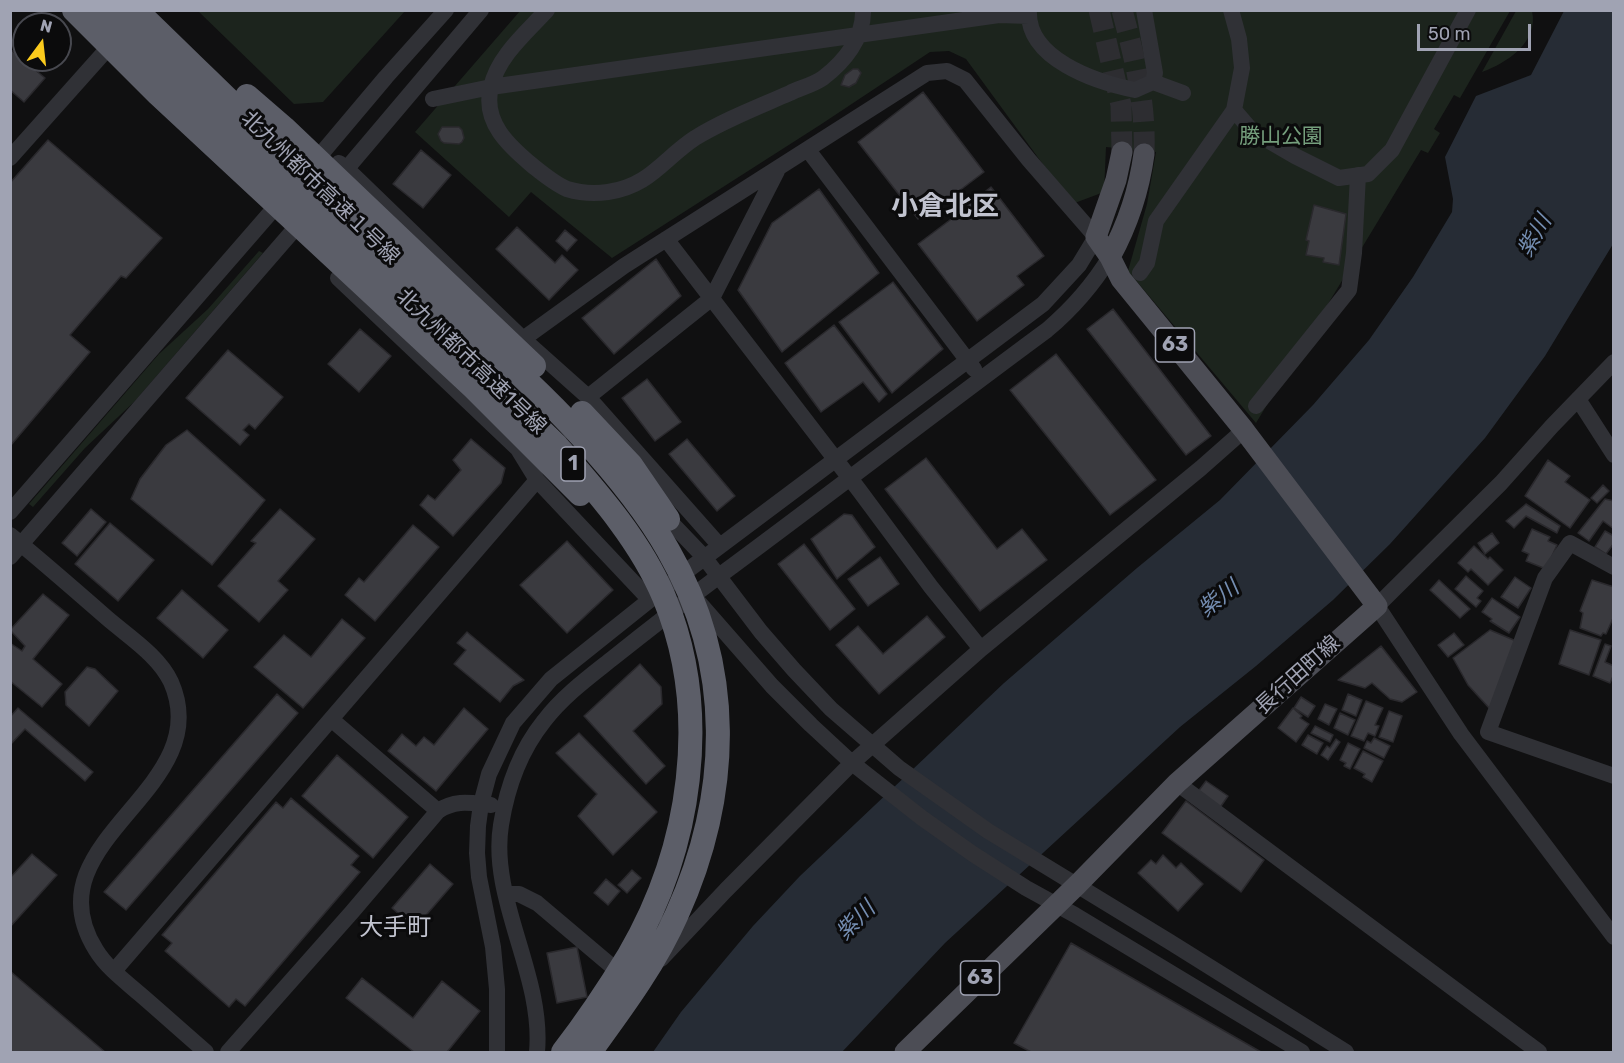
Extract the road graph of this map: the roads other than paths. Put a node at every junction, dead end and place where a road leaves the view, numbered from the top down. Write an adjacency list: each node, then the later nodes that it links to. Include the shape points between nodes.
1 (74, 10): 55 (highway, via 158,94 474,388 582,496)
2 (86, 10): 16 (street)
3 (105, 10): 85 (highway, 北九州都市高速1号線 / 1, via 557,446 618,519 663,596 680,645 689,697 691,750 683,813 667,870 630,953)
4 (136, 10): 86 (highway, 北九州都市高速１号線 / 1, via 567,421 642,510 688,589 704,631 719,720 718,764 707,833 677,916 651,964)
5 (142, 10): 16 (street)
6 (148, 10): 26 (street, via 268,122); 52 (highway, via 284,128 568,398 631,465)
7 (446, 10): 26 (street)
8 (481, 10): 27 (street)
9 (547, 10): 18 (street, via 498,67)
10 (863, 10): 15 (street, via 864,22)
11 (1144, 10): 17 (street, via 1153,56)
12 (1231, 10): 21 (street, via 1242,68)
13 (1468, 10): 29 (street, via 1392,150 1368,174)
14 (1029, 13): 15 (street); 17 (street, via 1030,27 1037,40 1057,60 1118,87 1135,90)
15 (858, 34): 18 (street); 18 (street, via 850,53 822,79 714,127 651,176 629,188 609,192 590,194 567,188 509,146 490,113)
16 (115, 40): 25 (street); 31 (street)
17 (1153, 82): 19 (street)
18 (491, 87): 20 (street)
19 (1183, 93)
20 (433, 99)
21 (1226, 114): 29 (street, via 1339,178); 37 (street, via 1156,221 1147,263)
22 (808, 150): 28 (street); 34 (street, via 927,74 947,71 965,81); 40 (street)
23 (1122, 152): 34 (main road)
24 (1144, 154): 36 (main road, via 1133,205)
25 (10, 158)
26 (317, 159): 27 (street); 30 (street); 31 (street)
27 (346, 168): 30 (street); 39 (street)
28 (777, 170): 35 (street); 38 (street)
29 (1358, 175): 45 (street, via 1348,290)
30 (334, 183): 32 (street); 52 (street, via 565,409)
31 (284, 197): 32 (street); 51 (street)
32 (305, 217): 33 (street); 55 (street)
33 (291, 234): 50 (street, via 518,449); 54 (street)
34 (1096, 237): 36 (main road, 63); 40 (street, via 1060,288)
35 (666, 239): 38 (street); 39 (street)
36 (1110, 257): 42 (street, via 1069,312); 46 (main road, 63, via 1121,279)
37 (1140, 273)
38 (712, 298): 43 (street); 48 (street)
39 (523, 339): 43 (street)
40 (968, 361): 42 (street); 48 (street)
41 (1614, 362): 44 (street)
42 (981, 379): 49 (street)
43 (588, 397): 53 (street)
44 (1578, 399): 47 (street); 62 (street, via 1501,483)
45 (1256, 406)
46 (1244, 430): 62 (main road, 63); 63 (street)
47 (1614, 455)
48 (836, 459): 49 (street); 53 (street)
49 (849, 477): 58 (street); 63 (street)
50 (537, 480): 61 (street); 64 (street)
51 (10, 512)
52 (669, 521): 56 (street)
53 (719, 545): 56 (street)
54 (14, 546): 78 (street, via 149,654 170,680 175,693 176,737 163,771 101,845 82,888 85,928)
55 (648, 549): 59 (street)
56 (704, 558): 58 (street); 59 (street)
57 (1614, 567): 65 (street, via 1570,543 1545,578)
58 (719, 577): 60 (street); 67 (street, via 794,670 831,709)
59 (676, 579): 60 (street); 61 (street)
60 (692, 595): 68 (street, via 772,686); 72 (street, via 562,699 526,746)
61 (650, 600): 71 (street, via 558,673 530,702 501,747)
62 (1377, 606): 66 (street); 70 (main road, 長行田町線 / 63)
63 (981, 649): 67 (street)
64 (331, 719): 73 (street); 78 (street)
65 (1488, 732): 66 (street); 69 (street)
66 (1461, 734): 77 (street)
67 (873, 744): 68 (street); 74 (street, via 893,763 988,831)
68 (852, 763): 75 (street, via 651,970 634,976 621,974 537,903 519,894); 76 (street, via 964,848)
69 (1614, 776)
70 (1177, 783): 74 (main road, 長行田町線 / 63); 90 (street)
71 (481, 804): 72 (street); 73 (street, via 457,802); 79 (street, via 477,853 494,957)
72 (504, 807): 75 (street, via 500,853)
73 (438, 811): 81 (street)
74 (1077, 885): 76 (main road, 長行田町線 / 63); 89 (street)
75 (506, 894): 84 (street, via 533,992)
76 (1056, 904): 87 (main road, 長行田町線 / 63); 88 (street)
77 (1614, 937)
78 (114, 971): 80 (street)
79 (497, 1029): 82 (street); 83 (street)
80 (206, 1053)
81 (228, 1053)
82 (492, 1053)
83 (497, 1053)
84 (537, 1053)
85 (563, 1053)
86 (590, 1053)
87 (905, 1053)
88 (1302, 1053)
89 (1346, 1053)
90 (1539, 1053)

